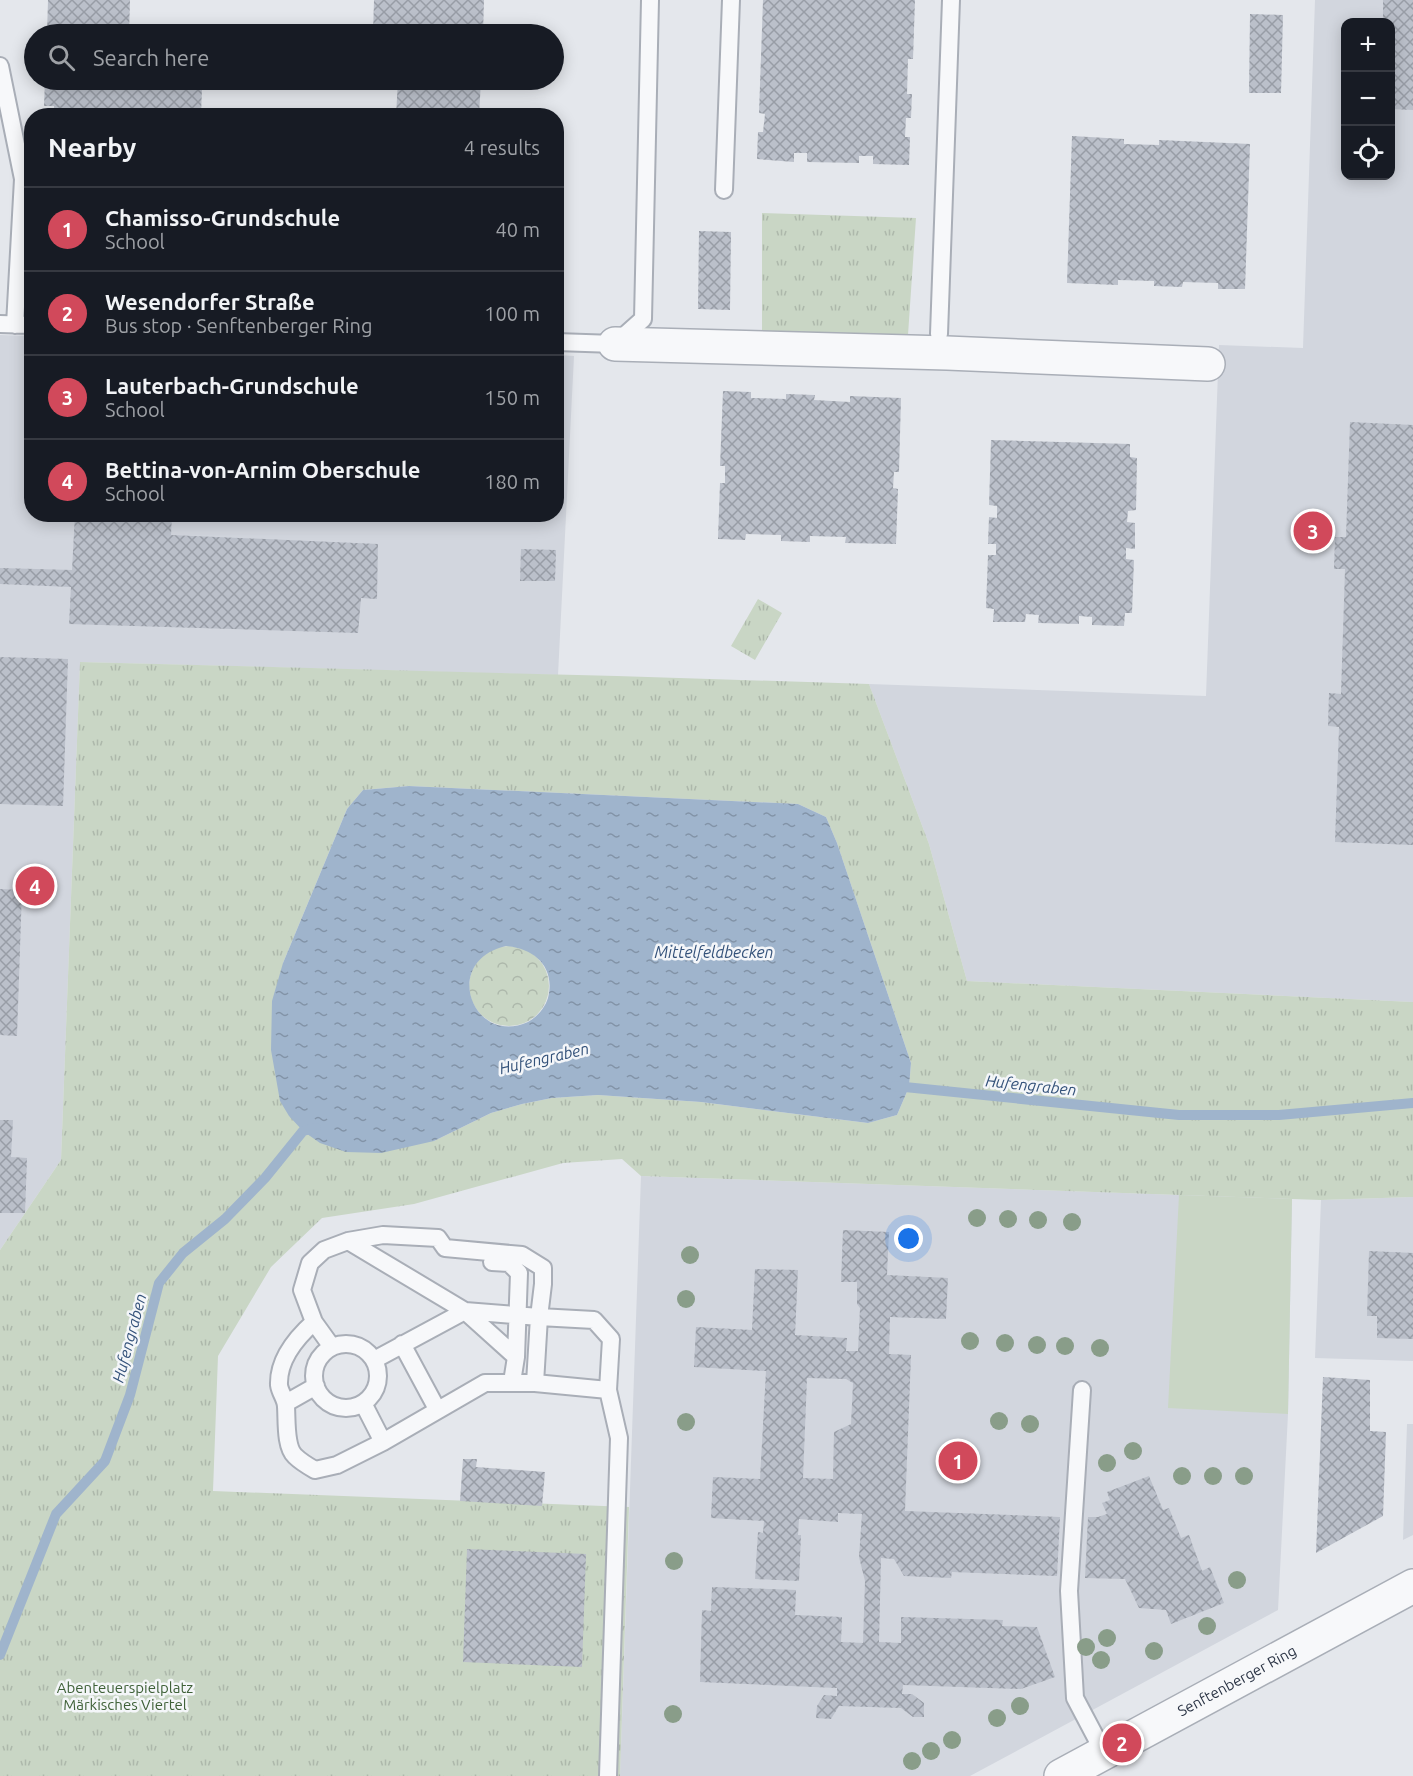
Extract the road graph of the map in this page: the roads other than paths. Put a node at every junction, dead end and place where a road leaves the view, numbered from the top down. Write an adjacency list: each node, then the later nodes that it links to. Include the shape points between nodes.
1 (650, 0): 9 (lane, via 643,319)
2 (731, 0): 5 (lane)
3 (951, 0): 7 (lane)
4 (0, 66): 6 (lane, via 23,179)
5 (724, 190)
6 (16, 324)
7 (939, 334)
8 (564, 342): 9 (lane)
9 (615, 344): 10 (street)
10 (1208, 364)
11 (348, 1241): 12 (lane, via 382,1235 438,1238); 13 (lane); 16 (lane, via 324,1250 310,1263 302,1290)
12 (445, 1248): 14 (lane, via 453,1260 509,1263 519,1273); 15 (lane, via 522,1255 543,1268)
13 (465, 1311): 14 (lane); 17 (lane); 19 (lane)
14 (518, 1316): 15 (lane); 19 (lane)
15 (539, 1317): 22 (lane); 24 (lane, via 594,1320 611,1339)
16 (314, 1322): 18 (lane); 26 (lane, via 288,1351 281,1369 279,1387)
17 (402, 1344): 20 (lane); 28 (lane)
18 (332, 1347): 20 (lane, via 351,1344 368,1352); 23 (lane, via 315,1368)
19 (516, 1357): 21 (lane)
20 (374, 1360): 27 (lane, via 378,1379)
21 (512, 1382): 22 (lane); 28 (lane, via 485,1383)
22 (535, 1383): 24 (lane)
23 (316, 1386): 26 (lane); 27 (lane, via 320,1395 335,1406 345,1408)
24 (608, 1390): 32 (lane, via 619,1438)
25 (1082, 1390): 31 (lane, via 1069,1591 1075,1698)
26 (286, 1403): 29 (lane, via 293,1455 315,1470 337,1465)
27 (363, 1403): 29 (lane)
28 (437, 1409): 29 (lane)
29 (383, 1442)
30 (1413, 1586): 31 (street, Senftenberger Ring)
31 (1104, 1753): 33 (street, Senftenberger Ring)
32 (608, 1776)
33 (1061, 1776)

